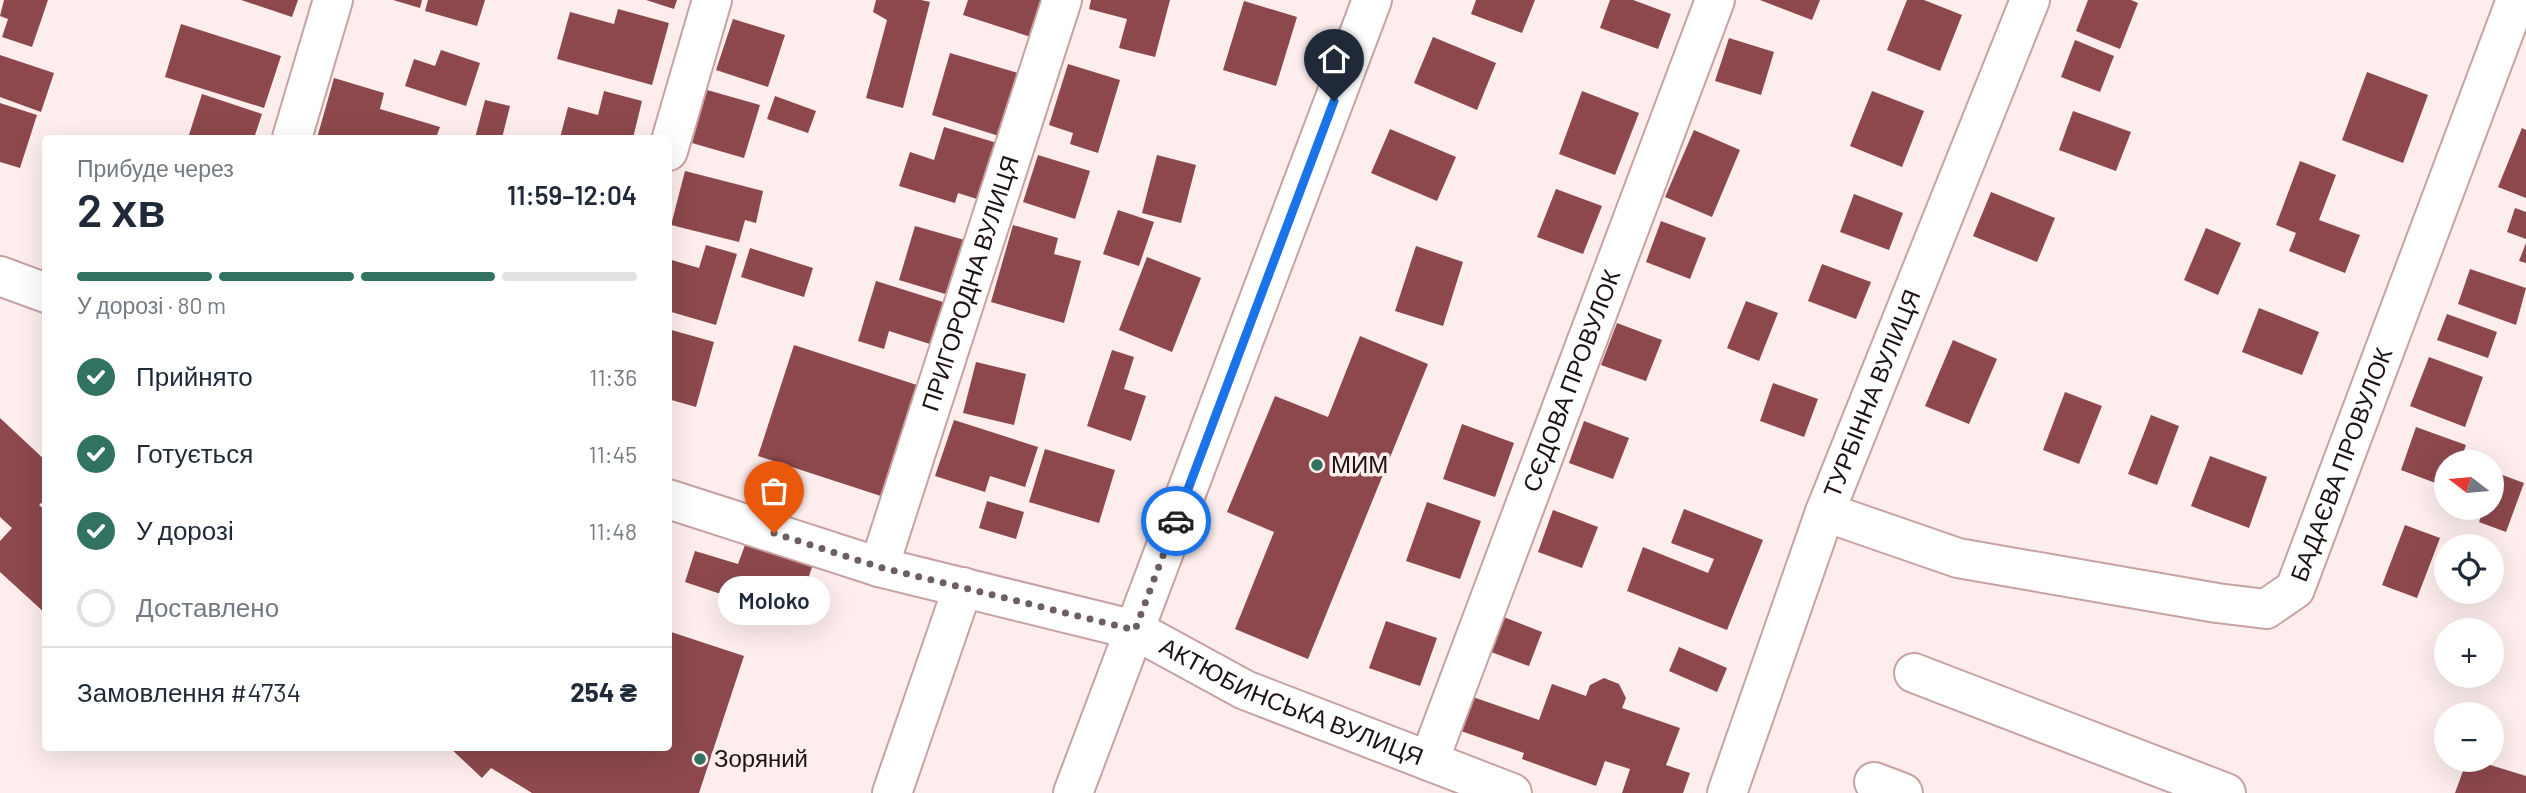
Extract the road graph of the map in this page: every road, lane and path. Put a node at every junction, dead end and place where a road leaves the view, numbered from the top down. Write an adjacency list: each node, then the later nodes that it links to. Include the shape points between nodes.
1 (333, 0): 8 (street)
2 (712, 0): 9 (street)
3 (1062, 0): 14 (street, ПРИГОРОДНА ВУЛИЦЯ)
4 (1372, 0): 16 (street)
5 (1715, 0): 18 (street, СЄДОВА ПРОВУЛОК)
6 (2030, 0): 13 (street, ТУРБІННА ВУЛИЦЯ)
7 (2516, 0): 13 (street, БАДАЄВА ПРОВУЛОК, via 2295,589 2266,609 2217,604 1958,558)
8 (293, 135)
9 (672, 137)
10 (0, 276): 11 (street)
11 (42, 292)
12 (672, 500): 14 (street, АКТЮБИНСЬКА ВУЛИЦЯ)
13 (1825, 512): 22 (street, ТУРБІННА ВУЛИЦЯ)
14 (879, 567): 15 (street, АКТЮБИНСЬКА ВУЛИЦЯ)
15 (963, 587): 16 (street, АКТЮБИНСЬКА ВУЛИЦЯ); 19 (street)
16 (1135, 630): 18 (street, АКТЮБИНСЬКА ВУЛИЦЯ, via 1245,690); 20 (street)
17 (1914, 673): 23 (street)
18 (1429, 761): 21 (street, АКТЮБИНСЬКА ВУЛИЦЯ)
19 (892, 793)
20 (1073, 793)
21 (1512, 793)
22 (1727, 793)
23 (2226, 793)

